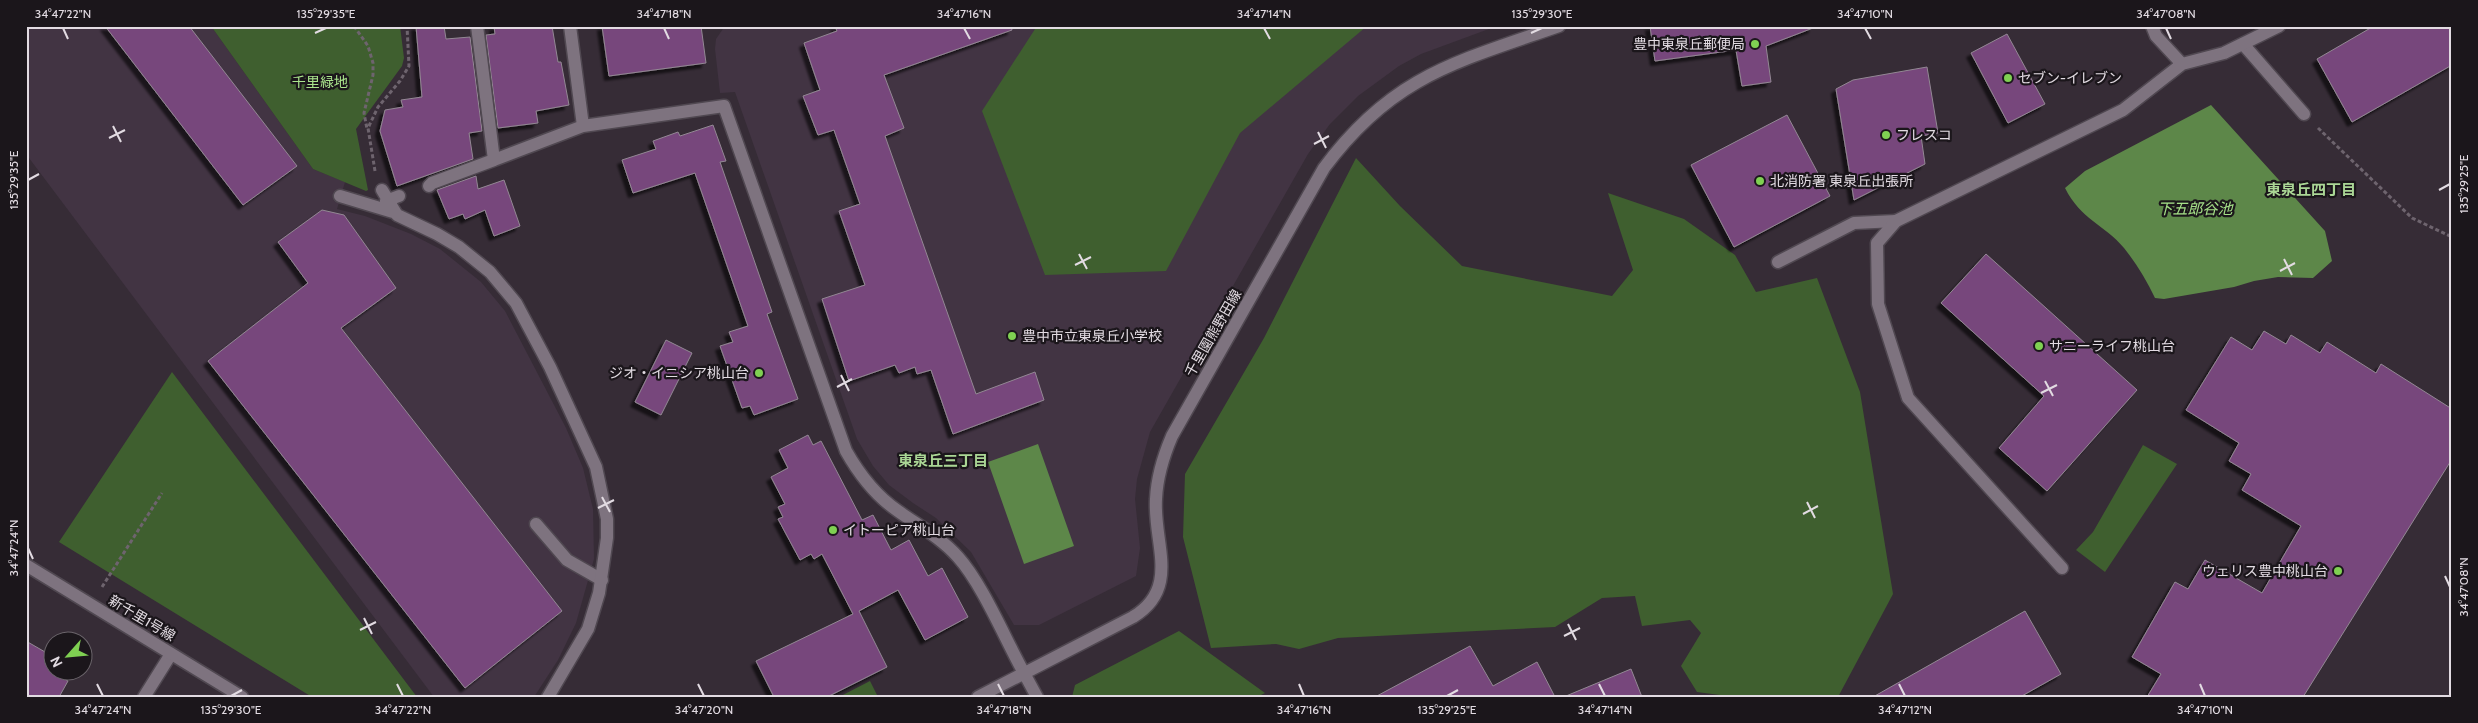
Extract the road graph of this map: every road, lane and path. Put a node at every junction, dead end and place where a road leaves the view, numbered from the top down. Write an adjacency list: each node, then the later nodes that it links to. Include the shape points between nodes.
1 (354, 26): 12 (path, via 368,46 373,63 364,113)
2 (407, 26): 12 (path, via 409,66 372,118)
3 (477, 26): 13 (street)
4 (570, 26): 11 (street)
5 (1559, 26): 28 (street, 千里園熊野田線, via 1430,73 1386,101 1345,141 1324,168 1162,459 1157,491 1162,568 1155,597 1145,610)
6 (2152, 26): 9 (street, via 2156,36)
7 (2278, 26): 8 (street)
8 (2243, 44): 9 (street, via 2224,53); 10 (street)
9 (2182, 64): 18 (street, via 2123,110)
10 (2304, 114): 19 (path, via 2412,218)
11 (583, 126): 13 (street); 28 (street, via 724,106 846,452 882,498 938,537 959,558)
12 (368, 137): 17 (path, via 373,167)
13 (494, 160): 14 (street)
14 (429, 186)
15 (340, 196): 17 (street)
16 (399, 196): 17 (street)
17 (387, 201): 25 (street, via 459,247 490,272 519,309 575,419 600,481 607,519)
18 (1896, 221): 20 (street, via 1854,223); 24 (street, via 1877,243 1878,304 1908,398)
19 (2452, 236)
20 (1778, 262)
21 (162, 493): 26 (path)
22 (536, 524): 25 (street, via 567,560)
23 (26, 565): 26 (street, 新千里1号線)
24 (2062, 568)
25 (602, 580): 31 (street, via 588,629)
26 (91, 605): 27 (street, 新千里1号線)
27 (171, 654): 29 (street); 30 (street, 新千里1号線)
28 (1024, 673): 32 (street, 千里園熊野田線); 33 (street)
29 (144, 697)
30 (242, 697)
31 (548, 697)
32 (978, 697)
33 (1038, 697)

